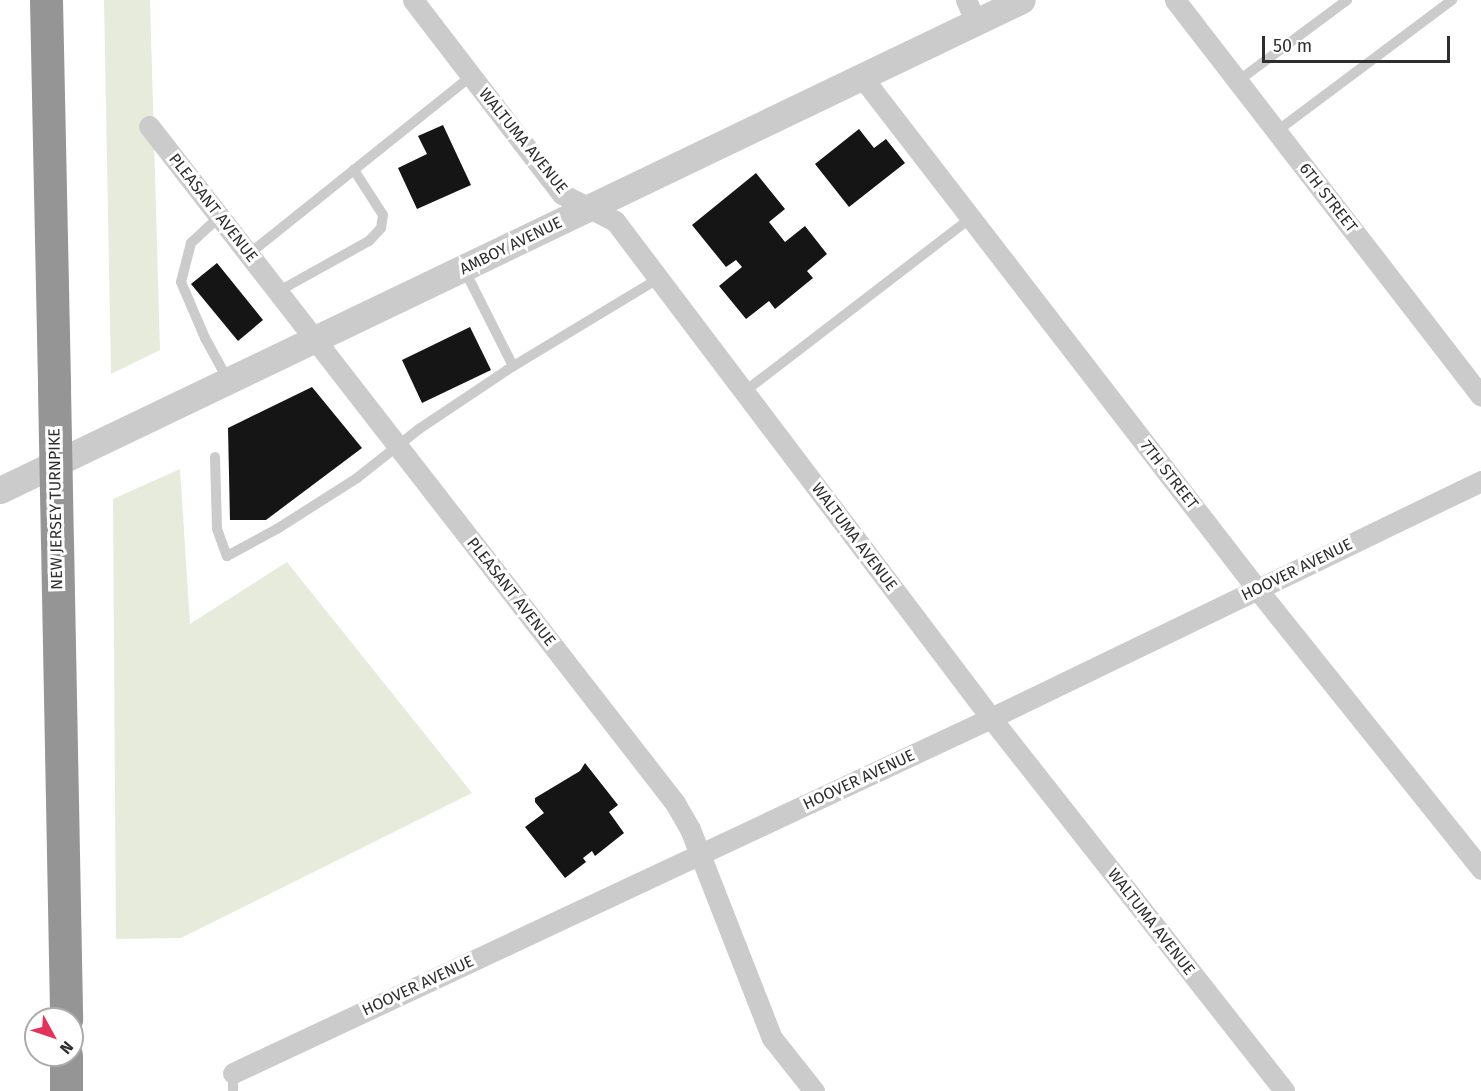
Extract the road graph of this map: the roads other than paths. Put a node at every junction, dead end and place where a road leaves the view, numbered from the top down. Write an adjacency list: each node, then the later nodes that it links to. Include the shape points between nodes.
1 (46, 0): 34 (highway, NEW JERSEY TURNPIKE, bridge)
2 (413, 0): 8 (street, WALTUMA AVENUE)
3 (1022, 0): 7 (street, AMBOY AVENUE)
4 (1175, 0): 10 (street, 6TH STREET)
5 (1347, 0): 10 (lane)
6 (1452, 0): 12 (lane)
7 (971, 11): 9 (street, AMBOY AVENUE)
8 (471, 76): 13 (lane); 14 (street, WALTUMA AVENUE, via 562,194)
9 (862, 77): 14 (street, AMBOY AVENUE); 16 (street, 7TH STREET)
10 (1238, 81): 12 (street, 6TH STREET)
11 (149, 126): 15 (street, PLEASANT AVENUE)
12 (1276, 131): 25 (street, 6TH STREET)
13 (354, 170): 17 (lane); 20 (lane, via 383,215 381,228 369,241)
14 (588, 209): 18 (street, AMBOY AVENUE); 19 (street, WALTUMA AVENUE, via 615,221)
15 (220, 216): 17 (street, PLEASANT AVENUE); 23 (lane, via 191,243 181,282)
16 (971, 218): 24 (lane); 30 (street, 7TH STREET)
17 (249, 254): 20 (street, PLEASANT AVENUE)
18 (464, 268): 21 (street, AMBOY AVENUE); 22 (lane)
19 (658, 279): 22 (lane); 24 (street, WALTUMA AVENUE)
20 (279, 291): 21 (street, PLEASANT AVENUE)
21 (316, 339): 23 (street, AMBOY AVENUE); 26 (street, PLEASANT AVENUE)
22 (513, 366): 26 (lane)
23 (229, 381): 29 (street, AMBOY AVENUE)
24 (744, 392): 31 (street, WALTUMA AVENUE)
25 (1481, 396)
26 (399, 446): 27 (lane, via 278,529 227,556 217,529); 32 (street, PLEASANT AVENUE, via 675,803)
27 (215, 457)
28 (1481, 481): 30 (street, HOOVER AVENUE)
29 (0, 490)
30 (1257, 589): 31 (street, HOOVER AVENUE); 33 (street, 7TH STREET)
31 (991, 718): 32 (street, HOOVER AVENUE); 39 (street, WALTUMA AVENUE)
32 (701, 855): 36 (street, HOOVER AVENUE); 38 (street, PLEASANT AVENUE, via 772,1038)
33 (1481, 869)
34 (66, 1007)
35 (66, 1067): 37 (highway)
36 (233, 1082)
37 (66, 1091)
38 (814, 1091)
39 (1284, 1091)

